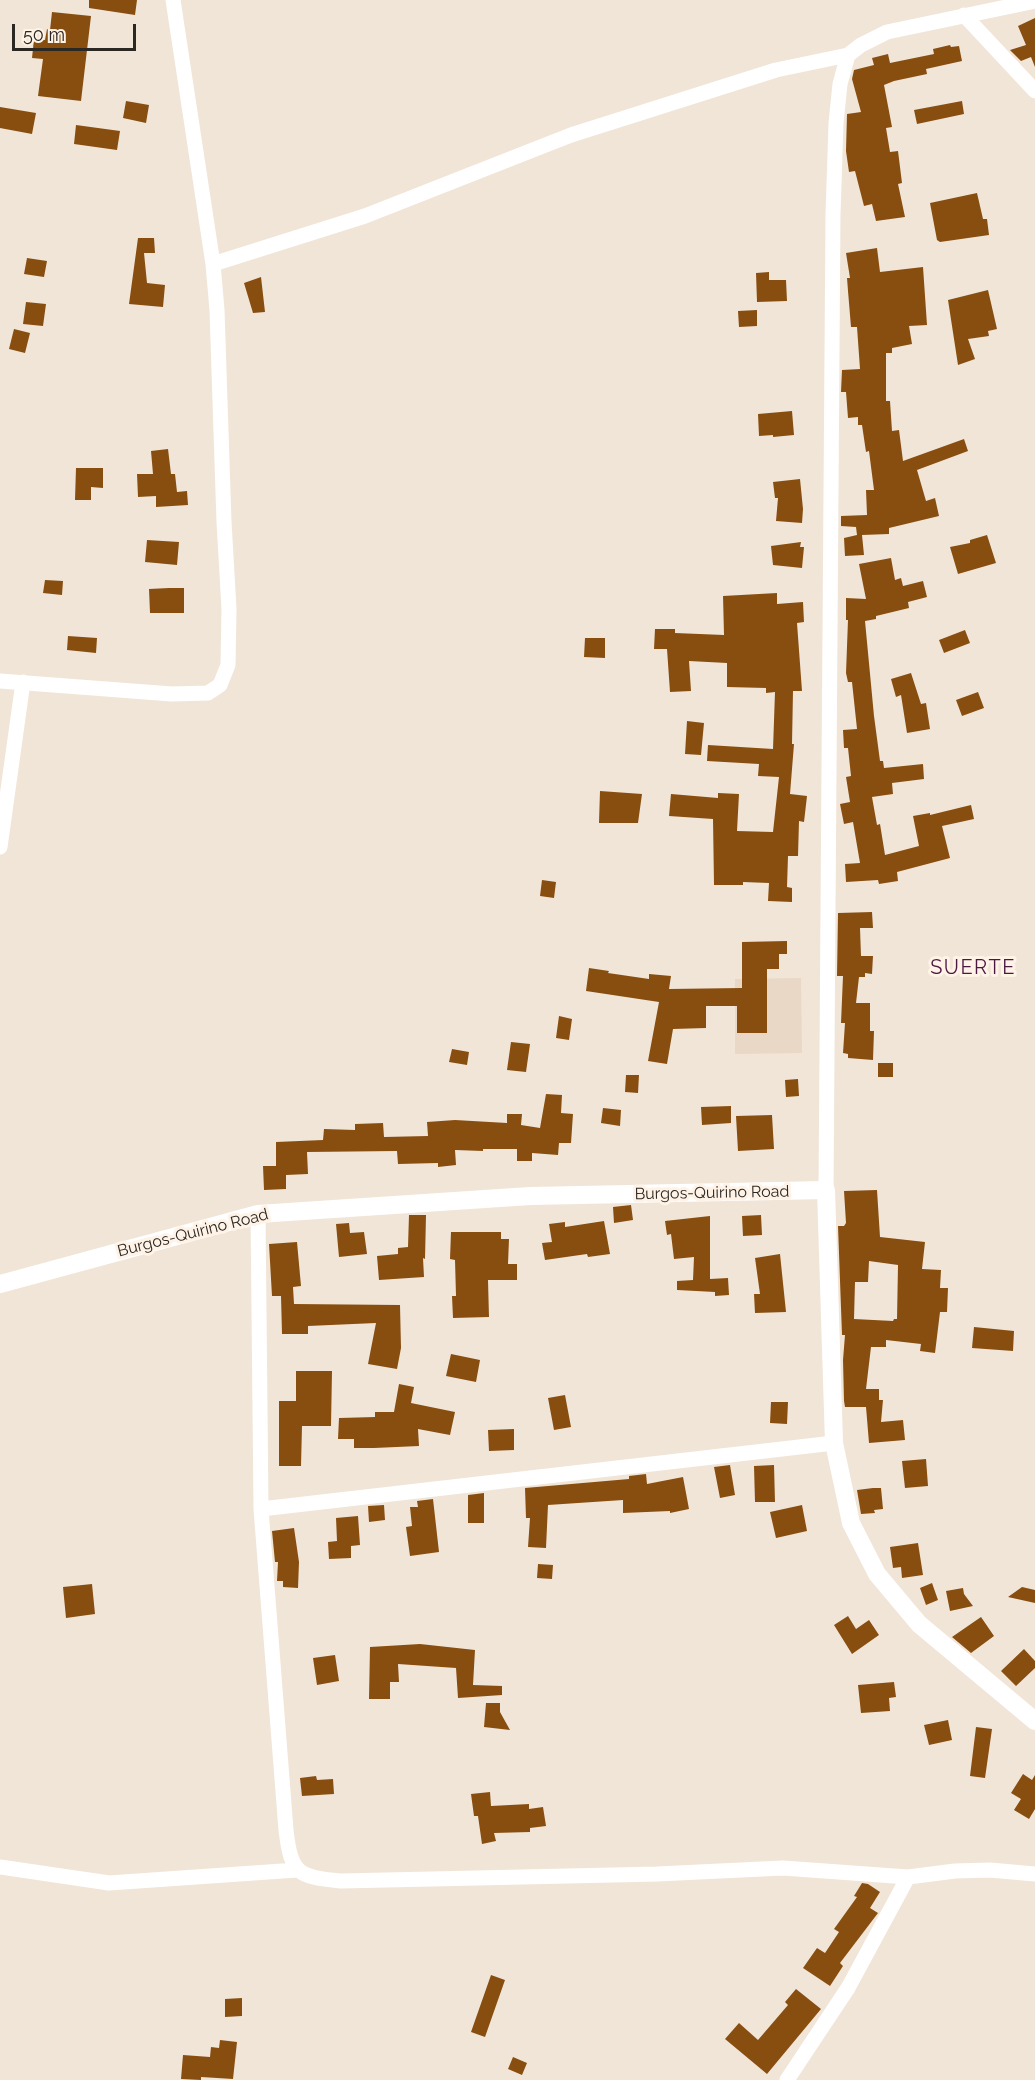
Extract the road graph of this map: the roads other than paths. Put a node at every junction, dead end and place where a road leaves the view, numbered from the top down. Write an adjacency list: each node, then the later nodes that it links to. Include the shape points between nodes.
1 (173, 0): 6 (street)
2 (1035, 1): 3 (street)
3 (964, 15): 4 (street, via 887,32); 5 (street)
4 (848, 56): 6 (street, via 776,70 571,135 365,216); 11 (street, via 836,123 833,214)
5 (1035, 91)
6 (213, 264): 8 (street, via 229,609 228,665 220,685 208,693 171,694)
7 (0, 681): 8 (street)
8 (23, 682): 9 (street)
9 (3, 799): 10 (street)
10 (0, 847)
11 (826, 1190): 12 (street, Burgos-Quirino Road, via 530,1196); 14 (street)
12 (258, 1214): 13 (street, Burgos-Quirino Road); 15 (street)
13 (0, 1284)
14 (834, 1443): 15 (street); 16 (street, via 851,1522 877,1574 919,1624)
15 (261, 1509): 18 (street, via 286,1830 289,1855)
16 (1035, 1721)
17 (0, 1867): 18 (street, via 109,1883)
18 (297, 1870): 20 (street, via 312,1879 341,1881 783,1868)
19 (1035, 1874): 20 (street, via 955,1871)
20 (908, 1878): 21 (street, via 848,1989)
21 (787, 2080)

